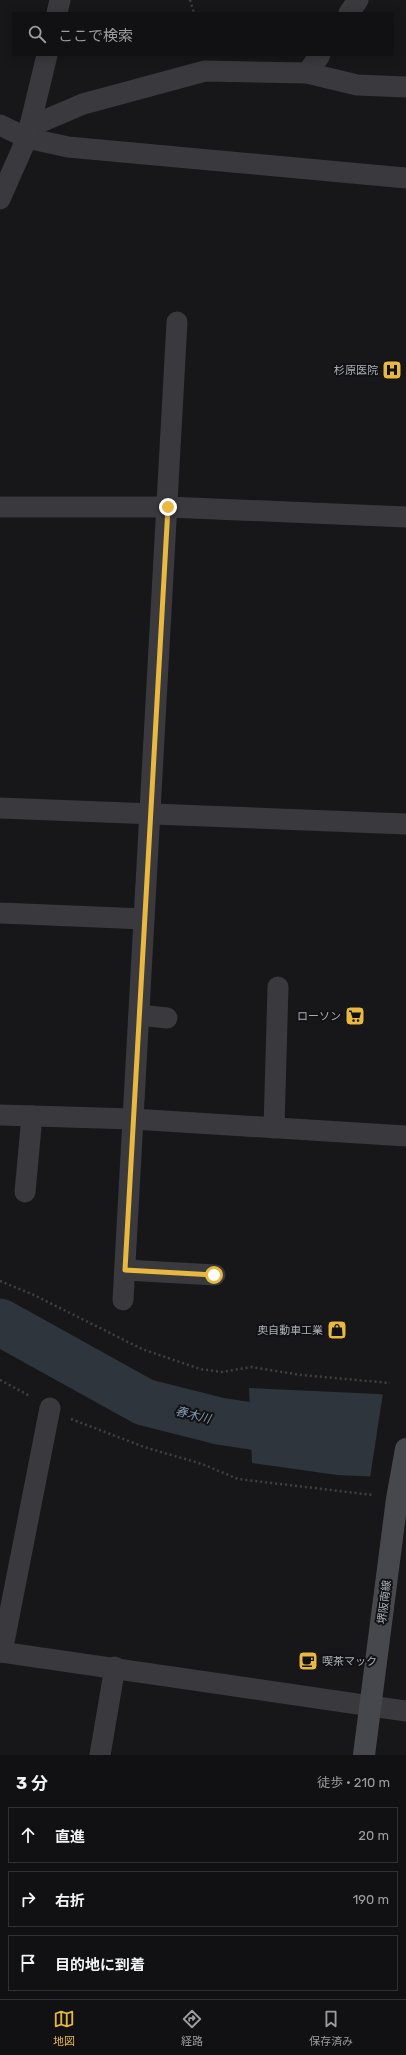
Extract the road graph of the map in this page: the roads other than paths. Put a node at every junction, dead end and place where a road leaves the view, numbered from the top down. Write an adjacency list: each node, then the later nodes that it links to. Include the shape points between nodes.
1 (60, 0): 3 (street)
2 (358, 0): 4 (street)
3 (56, 12)
4 (350, 12)
5 (47, 56): 10 (street)
6 (319, 56): 7 (street)
7 (307, 73): 8 (street, via 357,85); 10 (street, via 205,71 83,104)
8 (406, 87)
9 (0, 126): 10 (street)
10 (28, 133): 11 (street, via 68,147); 12 (street)
11 (406, 178)
12 (0, 199)
13 (177, 322): 15 (street)
14 (0, 507): 15 (street)
15 (168, 507): 16 (street); 18 (street)
16 (406, 517)
17 (0, 808): 18 (street)
18 (151, 814): 19 (street); 21 (street)
19 (406, 824)
20 (0, 913): 21 (street)
21 (144, 918): 23 (street)
22 (278, 987): 28 (street)
23 (139, 1015): 24 (street); 27 (street)
24 (167, 1018)
25 (0, 1114): 26 (street)
26 (32, 1116): 27 (street); 30 (street)
27 (133, 1119): 28 (street); 31 (street)
28 (274, 1128): 29 (street)
29 (406, 1136)
30 (25, 1192)
31 (125, 1270): 32 (street); 33 (street)
32 (214, 1275)
33 (123, 1300)
34 (50, 1408): 37 (street)
35 (406, 1449): 36 (main road, 堺阪南線)
36 (401, 1496): 39 (main road, 堺阪南線)
37 (1, 1652): 38 (street)
38 (115, 1667): 39 (street); 41 (street)
39 (371, 1706): 40 (street); 42 (main road, 堺阪南線)
40 (406, 1711)
41 (100, 1755)
42 (364, 1755)

